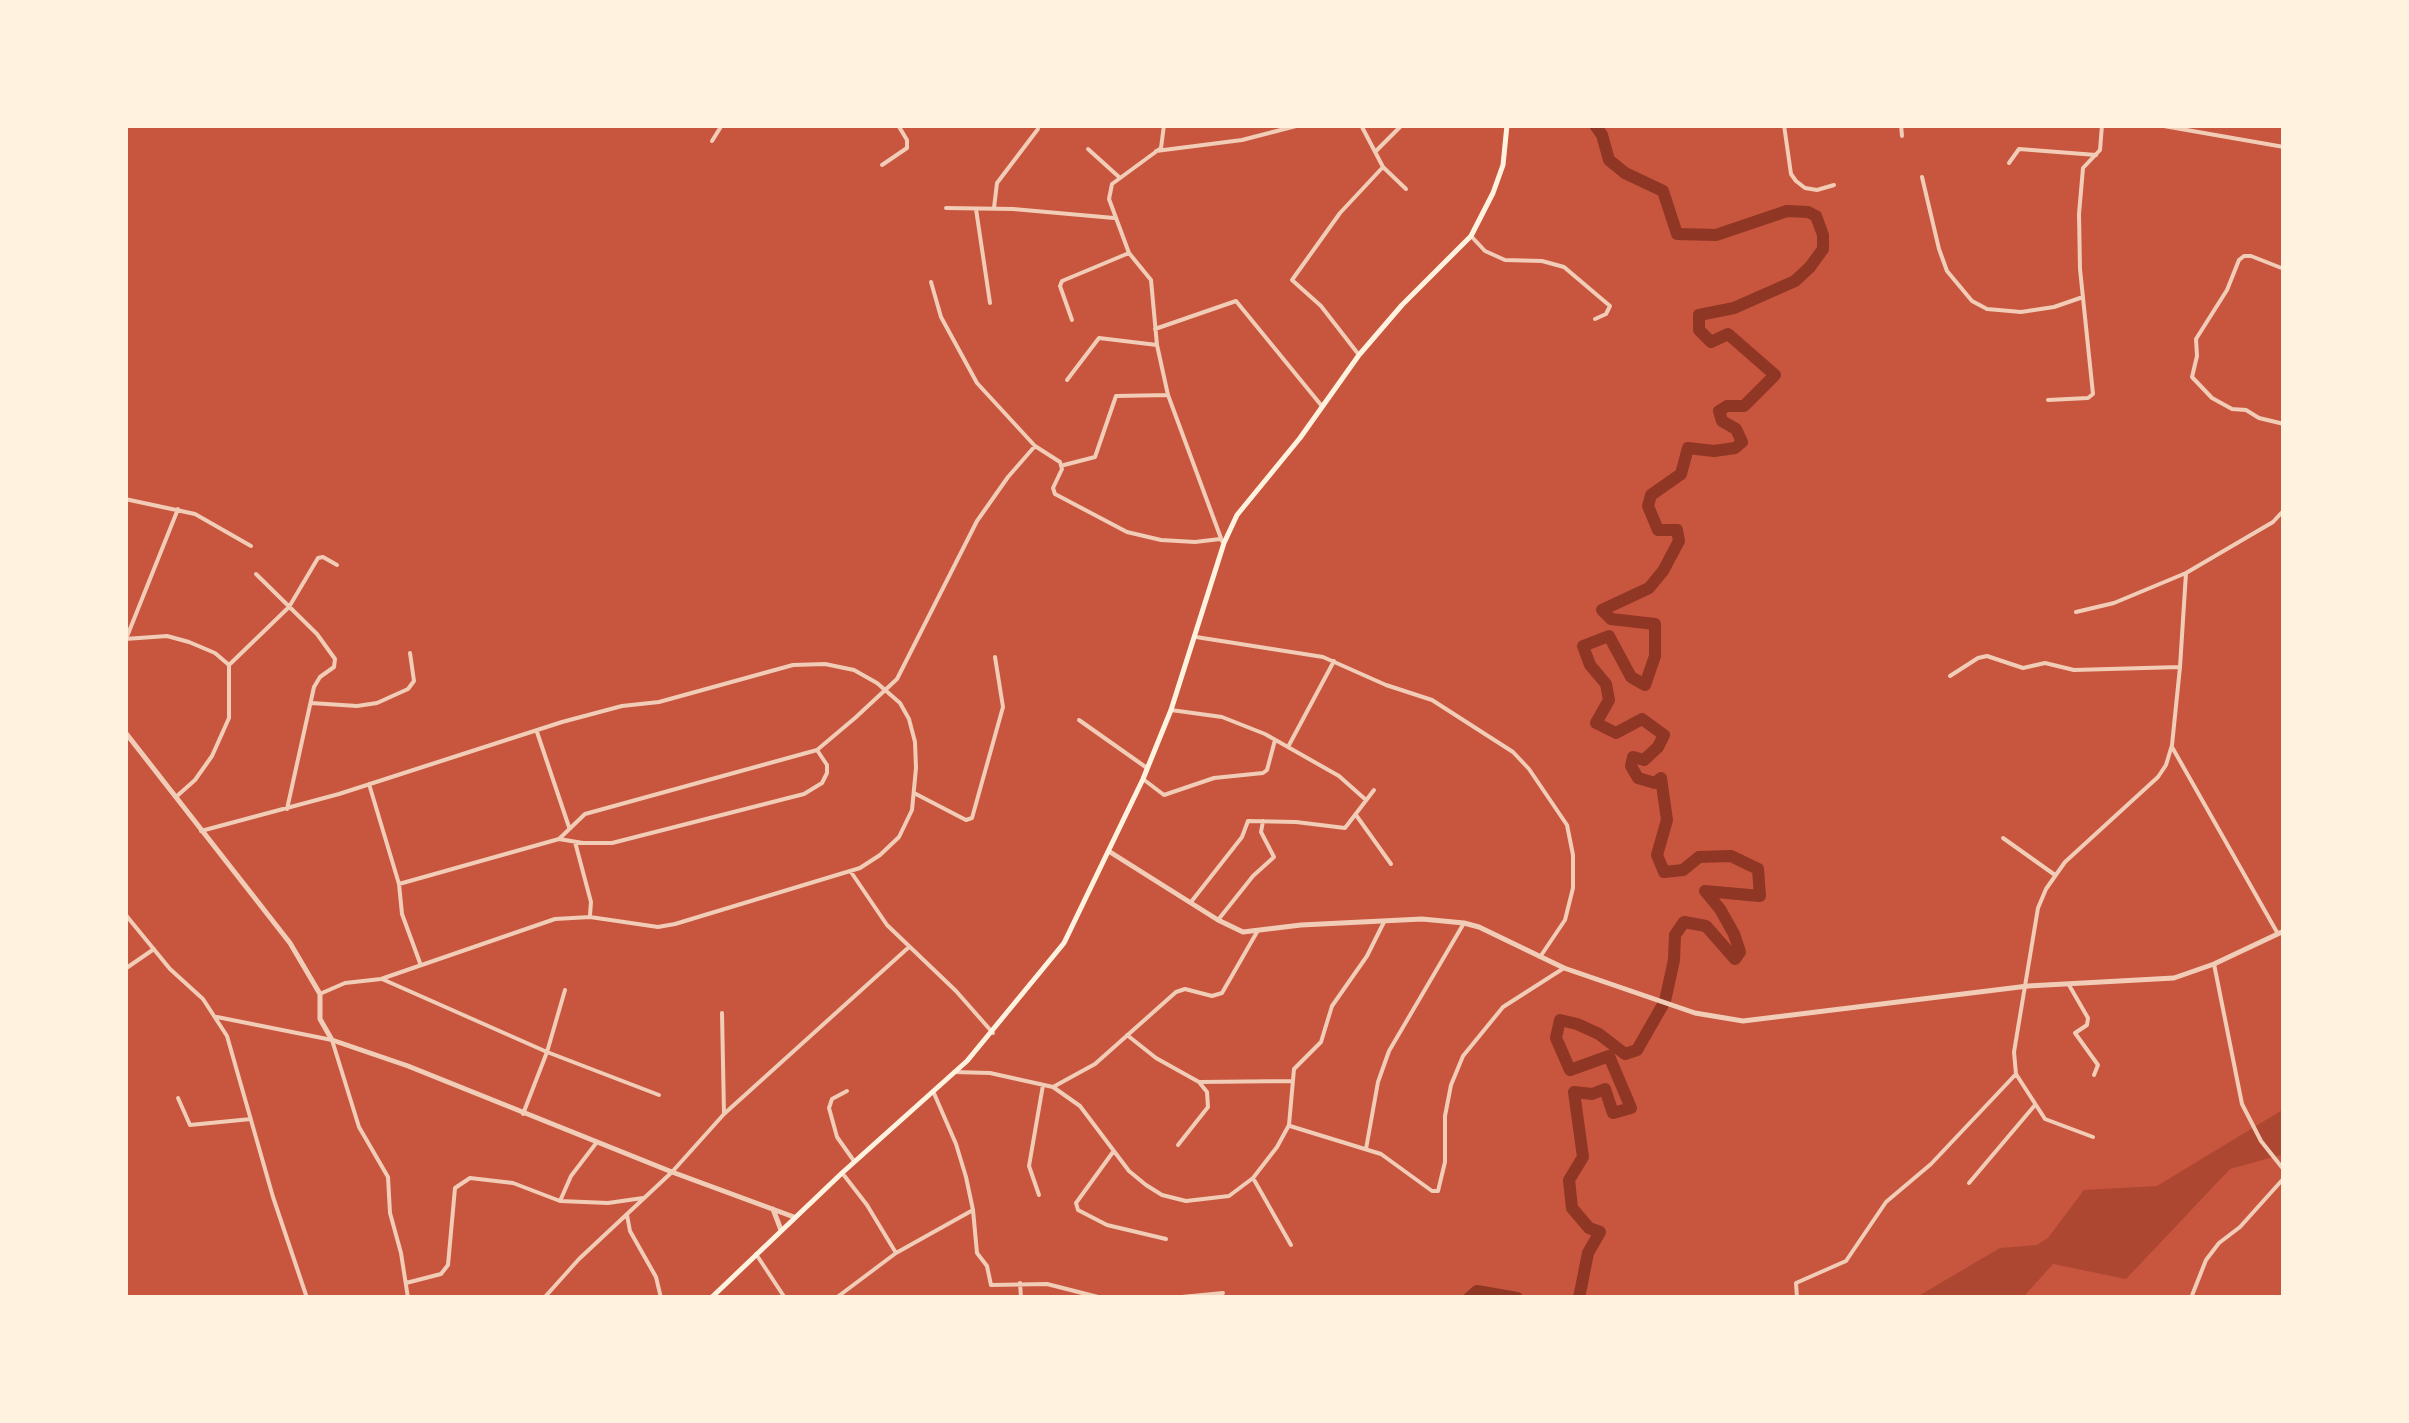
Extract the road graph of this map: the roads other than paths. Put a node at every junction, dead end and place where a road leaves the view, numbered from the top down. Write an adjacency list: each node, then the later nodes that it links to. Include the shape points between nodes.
1 (722, 125): 14 (street)
2 (898, 125): 21 (street, via 907,148)
3 (1164, 125): 17 (street)
4 (1300, 125): 17 (street)
5 (1361, 125): 18 (street)
6 (1402, 125): 18 (street)
7 (1507, 125): 31 (main road, via 1503,165)
8 (1784, 125): 25 (street, via 1796,181 1817,190)
9 (1902, 125): 13 (street)
10 (2102, 125): 19 (street)
11 (2158, 125): 15 (street)
12 (1038, 129): 29 (street, via 997,182)
13 (1902, 136)
14 (712, 141)
15 (2284, 146)
16 (1088, 149): 23 (street)
17 (1156, 152): 23 (street)
18 (1375, 152): 22 (street)
19 (2096, 155): 20 (street, via 2020,149); 35 (street, via 2085,163 2080,186)
20 (2009, 163)
21 (882, 165)
22 (1383, 167): 26 (street); 41 (street, via 1340,212 1292,280)
23 (1119, 177): 30 (street, via 1109,192)
24 (1922, 177): 35 (street, via 1939,249 1972,301 2021,312)
25 (1834, 184)
26 (1406, 189)
27 (946, 208): 28 (street)
28 (976, 208): 29 (street); 36 (street)
29 (994, 208): 30 (street)
30 (1114, 218): 32 (street)
31 (1471, 236): 37 (street, via 1505,260 1564,267 1610,306); 41 (main road)
32 (1130, 252): 38 (street, via 1062,281); 39 (street, via 1151,280)
33 (2284, 268): 46 (street, via 2251,256 2239,260 2196,339 2192,377 2232,410)
34 (931, 282): 47 (street, via 941,318 977,383)
35 (2083, 297): 44 (street, via 2093,394)
36 (990, 303)
37 (1595, 319)
38 (1072, 320)
39 (1155, 329): 40 (street); 45 (street, via 1236,301)
40 (1157, 345): 42 (street, via 1099,338); 43 (street)
41 (1359, 355): 45 (main road)
42 (1068, 380)
43 (1168, 395): 48 (street, via 1116,396 1095,457); 52 (street)
44 (2048, 400)
45 (1321, 405): 52 (main road)
46 (2284, 424)
47 (1035, 446): 48 (street); 67 (street, via 977,521)
48 (1062, 465): 52 (street, via 1055,494 1102,522 1162,540)
49 (125, 498): 50 (street)
50 (178, 508): 53 (street); 60 (street)
51 (2284, 510): 55 (street)
52 (1222, 541): 59 (main road)
53 (252, 546)
54 (336, 565): 57 (street, via 318,558)
55 (2186, 573): 58 (street); 65 (street)
56 (256, 574): 57 (street)
57 (289, 607): 64 (street); 68 (street, via 335,659 316,682)
58 (2076, 612)
59 (1196, 637): 63 (street); 69 (main road)
60 (126, 639): 64 (street, via 167,636)
61 (410, 653): 68 (street, via 414,681 408,689 357,706)
62 (995, 657): 81 (street, via 1003,707 972,818)
63 (1334, 661): 75 (street); 107 (street, via 1432,700 1530,769 1566,825 1573,855 1565,920)
64 (229, 664): 82 (street, via 229,718 212,756)
65 (2180, 667): 66 (street, via 2023,668 1987,656); 74 (street)
66 (1950, 676)
67 (886, 692): 71 (street, via 854,670 793,664); 76 (street); 81 (street, via 909,719)
68 (312, 702): 84 (street)
69 (1171, 710): 73 (street, via 1222,717); 77 (main road)
70 (1079, 720): 77 (street)
71 (537, 730): 79 (street); 87 (street)
72 (125, 732): 82 (street)
73 (1275, 739): 75 (street); 78 (street, via 1262,773 1214,778 1164,795)
74 (2172, 745): 95 (street, via 2158,777); 104 (street)
75 (1288, 747): 83 (street)
76 (816, 750): 87 (street, via 627,800 585,814); 91 (street, via 827,772 804,794 612,842)
77 (1147, 768): 78 (main road)
78 (1143, 779): 92 (main road)
79 (369, 784): 84 (street); 96 (street)
80 (1374, 790): 83 (street)
81 (914, 793): 94 (street, via 900,836)
82 (176, 798): 88 (street)
83 (1366, 800): 85 (street)
84 (287, 809): 88 (street)
85 (1356, 815): 86 (street, via 1341,828); 93 (street)
86 (1262, 820): 97 (street, via 1248,821); 100 (street, via 1274,857)
87 (569, 827): 90 (street)
88 (201, 832): 116 (street, via 290,943)
89 (2003, 838): 95 (street)
90 (559, 839): 91 (street); 96 (street)
91 (575, 842): 99 (street)
92 (1110, 852): 97 (street); 119 (main road, via 1064,943)
93 (1391, 864)
94 (851, 872): 99 (street, via 674,924); 105 (street)
95 (2055, 875): 114 (street, via 2038,908)
96 (399, 884): 109 (street)
97 (1191, 902): 100 (street)
98 (125, 914): 106 (street)
99 (590, 917): 109 (street, via 556,920)
100 (1218, 920): 103 (street)
101 (1384, 922): 102 (street); 103 (street); 128 (street, via 1332,1006 1321,1042 1296,1065)
102 (1464, 923): 107 (street); 144 (street, via 1389,1051)
103 (1257, 932): 120 (street, via 1222,993 1176,992)
104 (2281, 933): 108 (street)
105 (909, 947): 119 (street); 138 (street)
106 (154, 949): 111 (street); 118 (street)
107 (1540, 957): 110 (street)
108 (2214, 964): 113 (street, via 2174,978); 147 (street, via 2242,1104)
109 (420, 965): 112 (street)
110 (1564, 968): 114 (street, via 1718,1019 1743,1021); 144 (street, via 1502,1007 1463,1056 1448,1100 1438,1191)
111 (125, 969)
112 (381, 979): 116 (street); 122 (street)
113 (2069, 984): 114 (street); 127 (street, via 2088,1018 2076,1036 2098,1065)
114 (2028, 986): 126 (street)
115 (565, 990): 122 (street)
116 (320, 994): 121 (street, via 320,1019)
117 (722, 1013): 138 (street)
118 (216, 1017): 121 (street); 139 (street)
119 (992, 1033): 123 (main road)
120 (1128, 1036): 129 (street); 131 (street)
121 (332, 1040): 137 (street); 168 (street, via 359,1127 388,1177)
122 (546, 1052): 134 (street); 137 (street)
123 (967, 1060): 124 (main road); 125 (street)
124 (954, 1072): 125 (street); 132 (main road)
125 (975, 1072): 130 (street)
126 (2016, 1074): 136 (street); 180 (street, via 1886,1202 1846,1261 1796,1283)
127 (2094, 1074)
128 (1293, 1081): 129 (street); 140 (street)
129 (1198, 1082): 143 (street, via 1208,1092 1208,1107)
130 (1043, 1085): 131 (street); 153 (street, via 1029,1166)
131 (1053, 1087): 145 (street, via 1080,1106)
132 (932, 1090): 146 (main road); 157 (street)
133 (846, 1091): 146 (street, via 829,1108 837,1137)
134 (659, 1095)
135 (178, 1098): 139 (street, via 190,1125)
136 (2035, 1105): 141 (street, via 2048,1122); 152 (street)
137 (523, 1114): 142 (street)
138 (724, 1114): 148 (street)
139 (251, 1119): 170 (street)
140 (1289, 1125): 144 (street); 150 (street)
141 (2093, 1137)
142 (597, 1142): 148 (street); 155 (street)
143 (1178, 1144)
144 (1366, 1149)
145 (1113, 1152): 150 (street, via 1146,1185 1186,1200 1229,1196); 163 (street, via 1078,1210 1107,1225)
146 (854, 1161): 149 (main road)
147 (2284, 1170)
148 (672, 1172): 154 (street); 156 (street)
149 (842, 1172): 159 (main road); 165 (street)
150 (1253, 1178): 164 (street)
151 (2284, 1178): 181 (street, via 2219,1242)
152 (1969, 1182)
153 (1039, 1196)
154 (642, 1198): 155 (street); 158 (street)
155 (560, 1201): 168 (street, via 513,1184 460,1182 448,1264 441,1274)
156 (773, 1209): 159 (street); 161 (street)
157 (974, 1210): 165 (street); 167 (street, via 977,1253 988,1266 990,1285)
158 (627, 1214): 160 (street); 162 (street)
159 (794, 1217): 161 (main road)
160 (618, 1224): 162 (street); 172 (street)
161 (781, 1230): 166 (main road)
162 (630, 1231): 173 (street)
163 (1166, 1239)
164 (1291, 1245)
165 (896, 1253): 176 (street)
166 (756, 1254): 174 (main road); 175 (street)
167 (1020, 1283): 177 (street); 178 (street)
168 (405, 1284): 171 (street)
169 (1224, 1293): 179 (street)
170 (307, 1298)
171 (408, 1298)
172 (544, 1298)
173 (661, 1298)
174 (711, 1298)
175 (786, 1298)
176 (836, 1298)
177 (1021, 1298)
178 (1102, 1298)
179 (1171, 1298)
180 (1797, 1298)
181 (2191, 1298)

